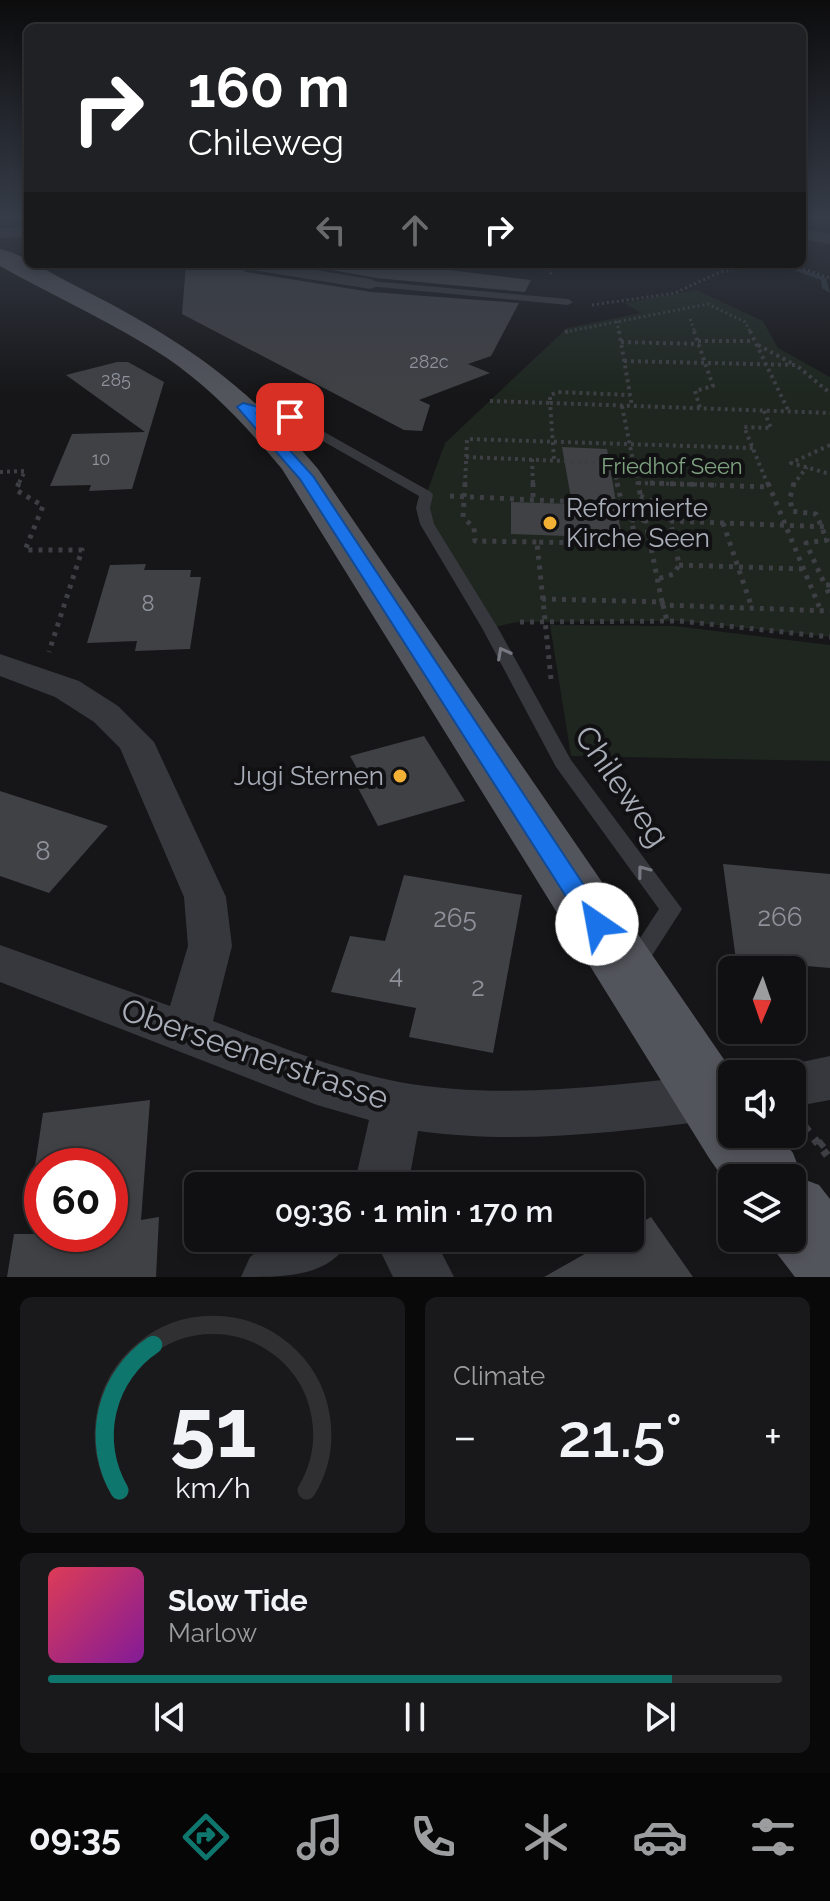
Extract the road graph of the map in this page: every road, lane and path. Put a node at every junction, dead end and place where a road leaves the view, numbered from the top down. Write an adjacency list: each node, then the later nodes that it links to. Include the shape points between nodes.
1 (37, 276): 22 (main road, via 201,370)
2 (318, 276): 4 (street)
3 (712, 276): 5 (path, via 675,293 624,303)
4 (371, 284): 5 (lane)
5 (568, 302)
6 (690, 319): 10 (path)
7 (617, 321): 8 (path); 9 (path); 11 (path, via 708,304 745,322)
8 (565, 332)
9 (621, 342): 10 (path); 12 (path)
10 (698, 342): 11 (path); 13 (path)
11 (755, 342): 14 (path); 15 (path)
12 (624, 361): 13 (path); 17 (path)
13 (705, 363): 14 (path); 23 (path, via 713,386 695,391)
14 (766, 365): 15 (path); 25 (path)
15 (796, 365): 16 (path)
16 (830, 393)
17 (630, 395): 19 (path, via 558,392 550,395); 21 (path)
18 (490, 401): 19 (path)
19 (550, 403): 20 (path); 27 (path)
20 (622, 406): 21 (path); 28 (path)
21 (632, 406): 23 (path)
22 (243, 407): 39 (lane, via 290,417); 71 (main road, via 306,476)
23 (701, 409): 24 (path)
24 (764, 411): 25 (path); 30 (path, via 771,428 744,427)
25 (789, 412): 26 (path)
26 (830, 413)
27 (553, 441): 28 (path); 31 (path, via 467,439); 33 (path)
28 (630, 444): 30 (path); 37 (path)
29 (830, 445): 34 (path, via 791,463)
30 (753, 448): 38 (path)
31 (466, 457): 32 (path); 41 (path)
32 (532, 459): 33 (path); 42 (path)
33 (554, 459): 43 (path, via 613,463)
34 (807, 467): 36 (path); 49 (path, via 791,485 792,511 816,514)
35 (0, 472): 68 (path, via 25,471 16,490 43,506 25,550 82,550)
36 (830, 474)
37 (638, 483): 38 (path); 40 (path)
38 (769, 487): 48 (path)
39 (426, 495): 41 (path); 65 (lane, Chileweg, via 427,524)
40 (640, 496): 45 (path); 46 (path, via 668,508)
41 (465, 497): 42 (path); 51 (path, via 463,517 474,528 475,541)
42 (533, 498): 43 (path)
43 (622, 504): 44 (path)
44 (632, 520): 45 (path); 51 (path, via 635,544)
45 (645, 520): 55 (path)
46 (670, 521): 47 (path); 52 (path)
47 (723, 523): 48 (path); 53 (path)
48 (785, 525): 49 (path); 54 (path)
49 (821, 526): 50 (path); 56 (path, via 827,540 806,543)
50 (830, 527)
51 (537, 542): 58 (path)
52 (679, 565): 53 (path); 55 (path, via 674,574)
53 (738, 567): 54 (path); 60 (path)
54 (804, 569): 61 (path)
55 (657, 579): 59 (path)
56 (828, 585): 57 (path)
57 (830, 596)
58 (542, 599): 59 (path); 64 (path)
59 (663, 604): 60 (path); 63 (path)
60 (752, 608): 61 (path)
61 (821, 611): 62 (path)
62 (830, 611)
63 (667, 621): 64 (path); 66 (path)
64 (544, 622): 65 (path); 69 (path)
65 (490, 628): 71 (lane, Chileweg, one-way to 65, via 671,909 563,763)
66 (830, 637)
67 (0, 664): 68 (street)
68 (40, 679): 72 (street, via 106,714 136,742 205,897 210,946)
69 (552, 684)
70 (0, 963): 72 (street, Oberseenerstrasse)
71 (628, 972): 75 (main road)
72 (186, 1032): 76 (street, Oberseenerstrasse, via 317,1082)
73 (830, 1078): 74 (street)
74 (806, 1082)
75 (718, 1101)
76 (398, 1105): 77 (street, Oberseenerstrasse, via 470,1114); 80 (street)
77 (718, 1114)
78 (830, 1137): 79 (path, via 819,1146)
79 (830, 1159)
80 (384, 1172)
81 (806, 1229): 84 (main road)
82 (304, 1252): 85 (street)
83 (410, 1252): 86 (street)
84 (830, 1259)
85 (270, 1277)
86 (425, 1277)

